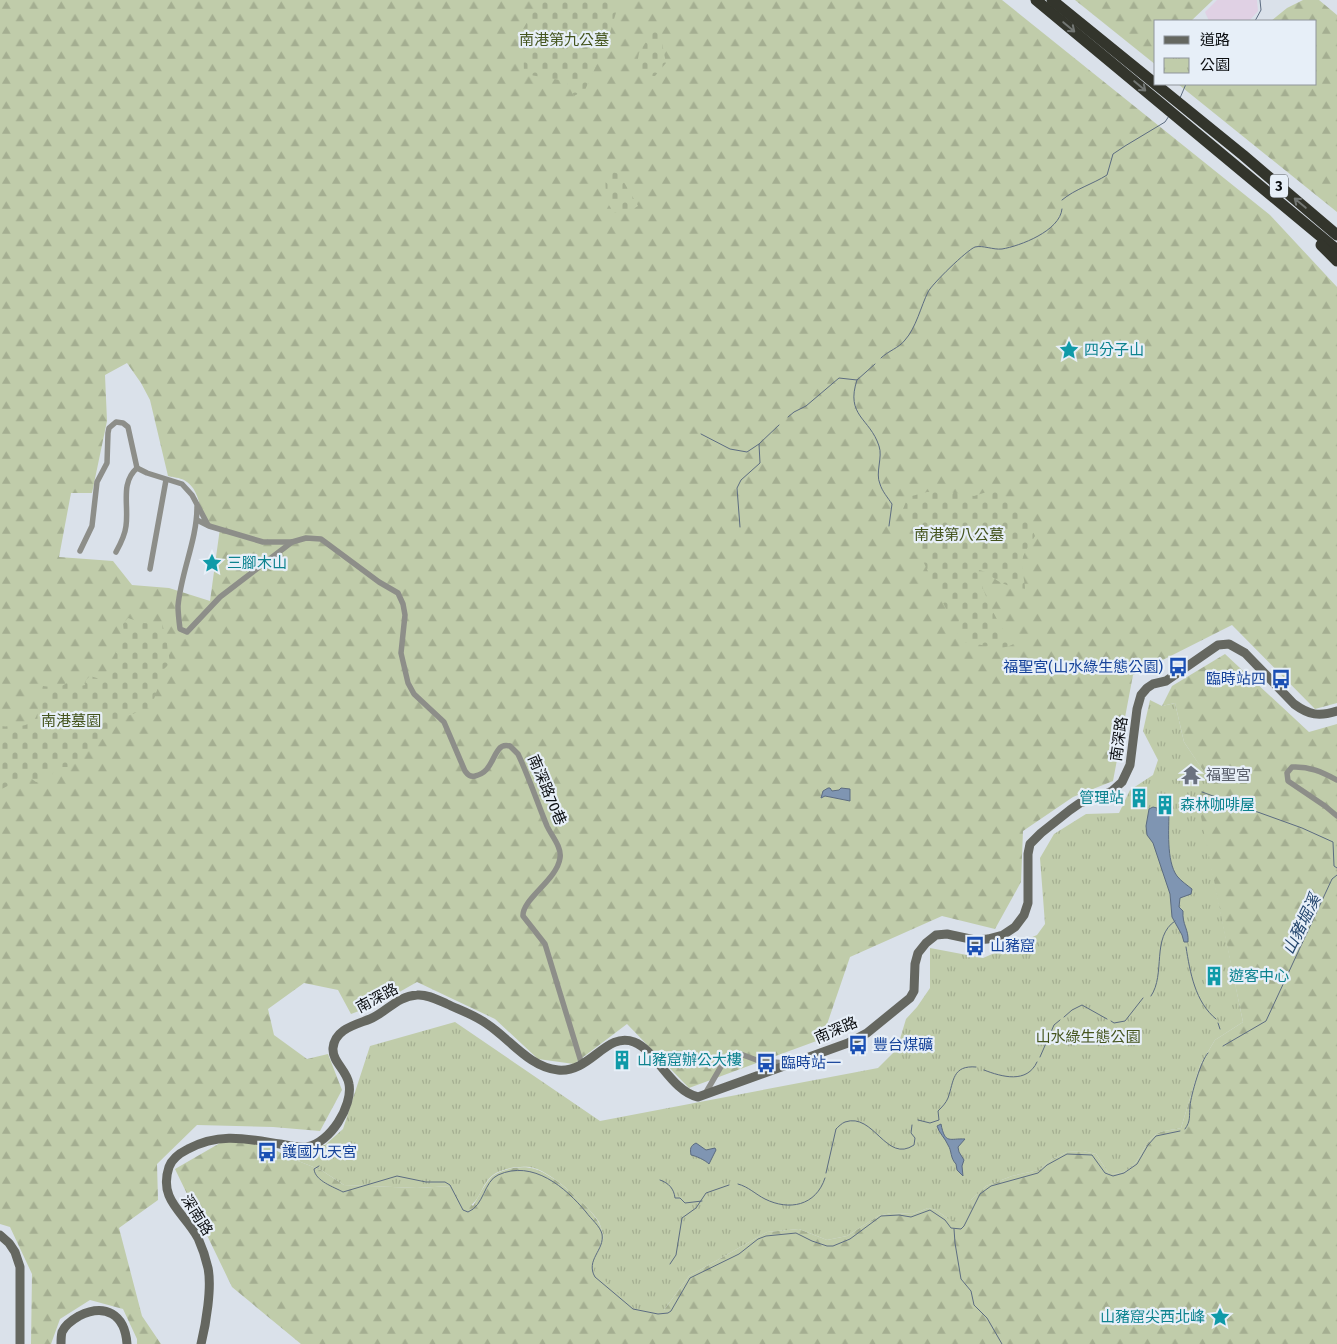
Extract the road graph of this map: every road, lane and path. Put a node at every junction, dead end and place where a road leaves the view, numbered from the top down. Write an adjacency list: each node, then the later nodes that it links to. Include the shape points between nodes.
1 (1036, 0): 3 (highway, 3, one-way to 3)
2 (1052, 0): 3 (highway, 3)
3 (1105, 50): 4 (highway, 3)
4 (1217, 143): 5 (highway, 3); 6 (highway, 3, one-way to 4, via 1243,155)
5 (1241, 171): 7 (highway, 3); 8 (highway)
6 (1337, 235)
7 (1337, 250)
8 (1337, 261)
9 (137, 468): 10 (street); 15 (street, via 128,427 116,422 109,428 106,464 97,482 92,526); 16 (street, via 129,475 127,524)
10 (166, 480): 11 (street, via 182,484); 17 (street)
11 (198, 507): 12 (street); 13 (street)
12 (197, 520): 13 (street, 南深路70巷); 14 (street, via 178,607 180,629 187,632 220,598)
13 (209, 526): 14 (street, 南深路70巷, via 263,542)
14 (292, 542): 22 (street, 南深路70巷, via 306,538 321,539 398,593 405,610 401,653 408,682 414,694 444,722 468,775 487,770 502,746 510,746 518,754 560,857 550,878 525,906 524,916 545,944)
15 (80, 551)
16 (116, 552)
17 (150, 569)
18 (1337, 711): 21 (main road, 南深路, via 1313,715 1304,711 1245,653 1229,644 1218,645 1166,681 1153,684 1141,695 1130,765 1122,782 1099,798 1080,803 1030,844 1028,903 1015,927 1003,935 982,940 936,935 918,952 914,991 900,1007 858,1038)
19 (1337, 780): 20 (street, via 1302,766 1292,767 1286,773 1288,781)
20 (1337, 816)
21 (791, 1063): 23 (main road, 南深路); 23 (street, via 760,1061 738,1052 726,1058)
22 (582, 1065): 23 (main road, 南深路, via 611,1043 633,1041 687,1094 698,1097); 24 (main road, 南深路, via 565,1070 542,1066 476,1017 427,996 407,997 380,1014 342,1031 334,1041 334,1056 348,1078 350,1089 342,1116 326,1138 307,1147 226,1137)
23 (704, 1094)
24 (197, 1145): 26 (main road, 深南路, via 175,1157 165,1180 168,1195 198,1238 208,1266 210,1279)
25 (0, 1235): 27 (main road, via 15,1252 20,1267)
26 (204, 1342)
27 (20, 1344)
28 (61, 1344): 29 (main road, via 62,1333 71,1320 89,1311 101,1310 120,1321)
29 (127, 1344)

